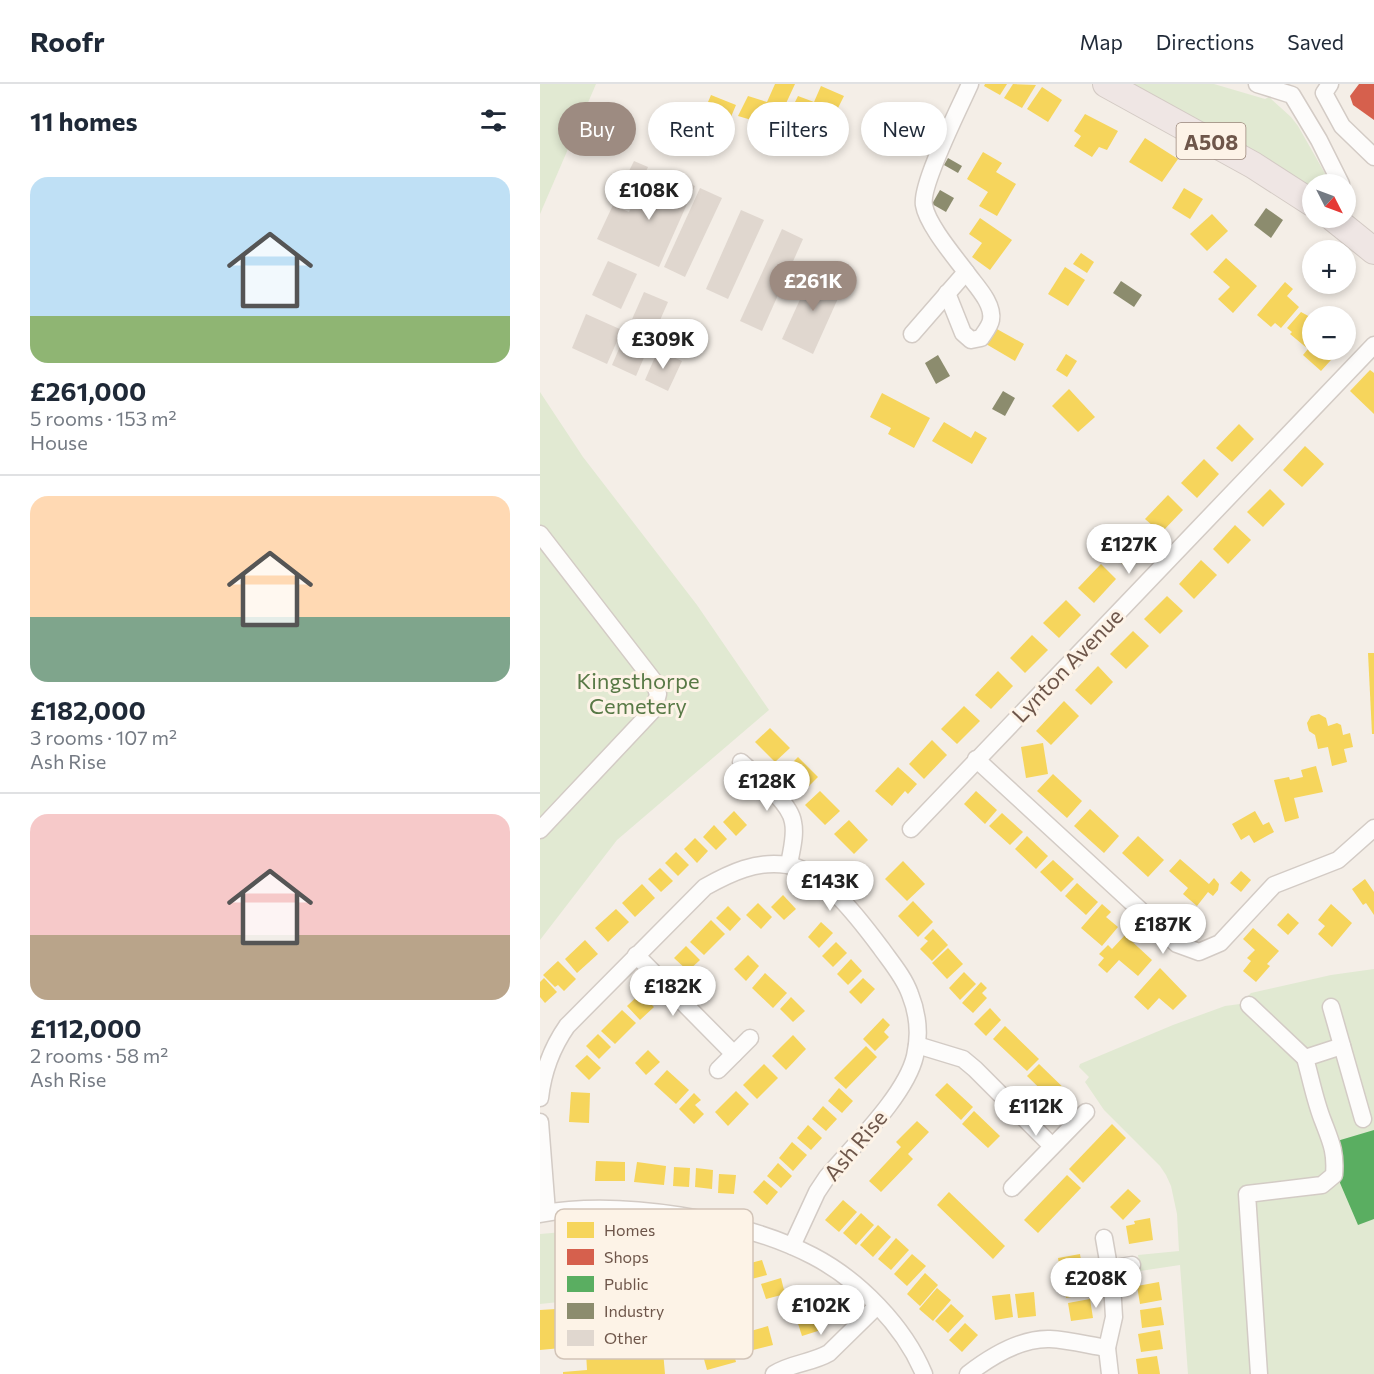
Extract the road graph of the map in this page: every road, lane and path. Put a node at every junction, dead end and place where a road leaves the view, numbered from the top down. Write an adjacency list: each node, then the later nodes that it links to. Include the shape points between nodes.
1 (970, 84): 11 (street, via 925,186 924,205 934,229)
2 (1106, 84): 8 (highway, A508)
3 (1257, 84): 4 (street)
4 (1296, 89): 5 (street); 7 (street)
5 (1327, 89): 6 (street, via 1342,126)
6 (1374, 157)
7 (1336, 174)
8 (1302, 197)
9 (1345, 228): 10 (highway)
10 (1374, 251)
11 (966, 272): 12 (street); 12 (street, via 991,309 990,324 981,338 971,340 963,333)
12 (947, 293): 13 (street)
13 (912, 334)
14 (1374, 345): 16 (street, Lynton Avenue)
15 (540, 534): 20 (street, via 653,680 658,694 654,709)
16 (976, 759): 18 (street, via 1177,944 1199,952 1220,943 1274,885 1338,860); 19 (street, Lynton Avenue)
17 (741, 762): 21 (street, via 790,812 794,836)
18 (1374, 828)
19 (911, 829)
20 (540, 830)
21 (789, 865): 22 (street, Ash Rise, via 763,864 731,872 705,887); 26 (street, Ash Rise, via 819,880 842,900 899,972 916,1012)
22 (636, 955): 28 (street); 31 (street, Ash Rise, via 579,1012 556,1042 547,1060)
23 (1249, 1005): 29 (street)
24 (1331, 1007): 27 (street)
25 (750, 1038): 28 (street)
26 (917, 1045): 35 (street, via 963,1059); 40 (street, Ash Rise, via 901,1088 827,1177)
27 (1342, 1046): 29 (street); 33 (street)
28 (734, 1054): 30 (street)
29 (1305, 1058): 49 (street, via 1322,1121 1332,1141 1334,1175 1322,1185 1247,1194)
30 (718, 1070)
31 (540, 1098)
32 (1086, 1112): 35 (street)
33 (1363, 1119)
34 (540, 1122): 37 (street)
35 (1052, 1146): 36 (street)
36 (1012, 1188)
37 (544, 1213)
38 (753, 1234): 40 (street)
39 (1104, 1238): 42 (street)
40 (792, 1246): 43 (street, via 833,1268)
41 (1132, 1265): 42 (street)
42 (1109, 1269): 44 (street, via 1114,1317)
43 (877, 1306): 45 (street, via 829,1353); 46 (street, via 911,1349)
44 (1107, 1348): 47 (street, via 1049,1339 1013,1346); 48 (street)
45 (774, 1374)
46 (924, 1374)
47 (968, 1374)
48 (1110, 1374)
49 (1259, 1374)

